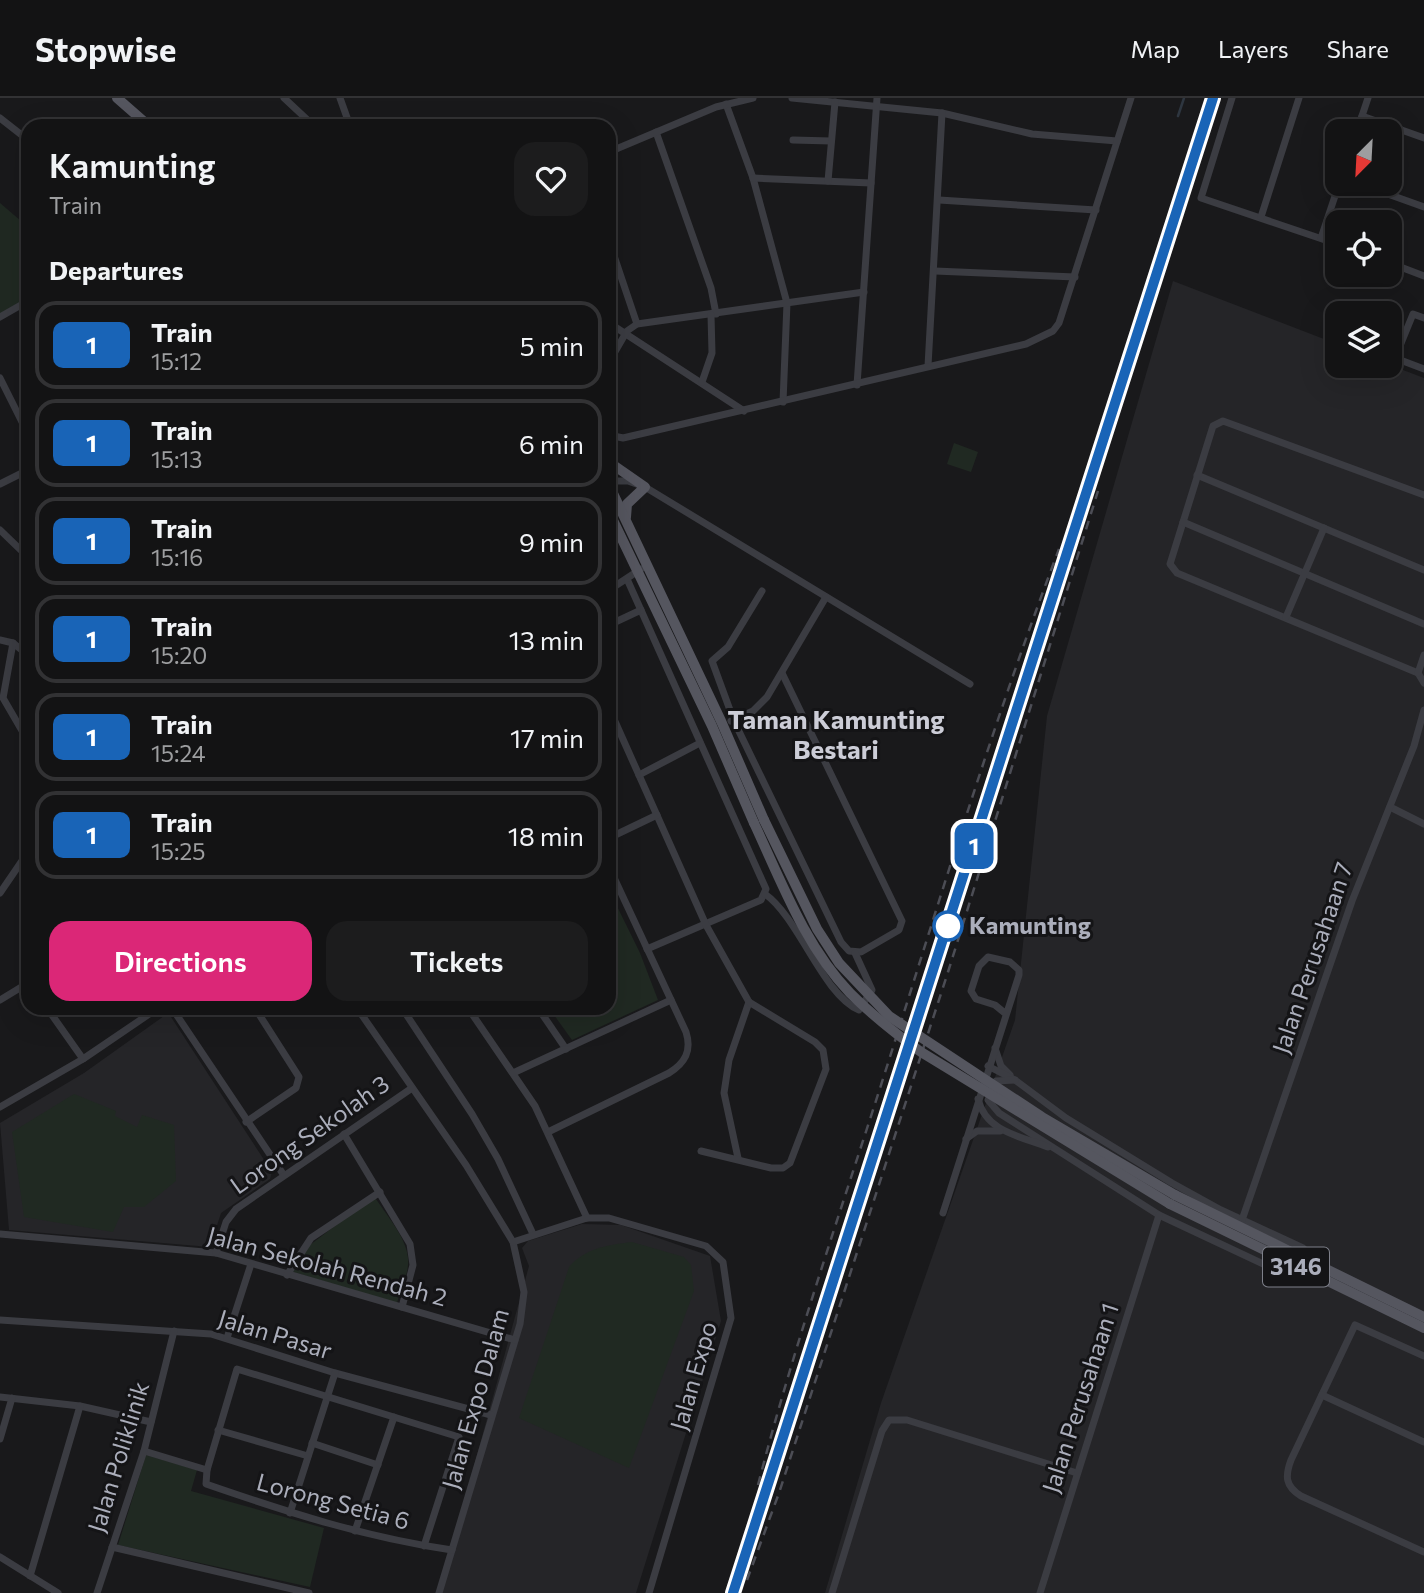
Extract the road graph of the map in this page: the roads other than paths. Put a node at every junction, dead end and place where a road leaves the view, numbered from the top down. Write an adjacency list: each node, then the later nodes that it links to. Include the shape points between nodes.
1 (117, 98): 16 (main road)
2 (284, 98): 17 (street)
3 (340, 98): 18 (street)
4 (753, 98): 12 (street)
5 (792, 98): 10 (street)
6 (1130, 98): 25 (street)
7 (1232, 98): 35 (street, via 1201,198)
8 (1299, 98): 35 (street)
9 (1368, 98): 14 (street)
10 (835, 102): 11 (street); 24 (street)
11 (877, 102): 13 (street); 29 (street)
12 (726, 104): 20 (street); 27 (street)
13 (942, 113): 25 (street, via 1032,134); 32 (street)
14 (1362, 116): 19 (street); 22 (street)
15 (0, 118): 21 (street)
16 (141, 119)
17 (306, 119)
18 (348, 119)
19 (1361, 119)
20 (656, 132): 26 (street); 46 (street, via 711,288)
21 (21, 134)
22 (1424, 138)
23 (793, 140): 24 (street)
24 (831, 141): 28 (street)
25 (1117, 141): 34 (street)
26 (616, 149)
27 (752, 178): 28 (street); 44 (street)
28 (828, 181): 29 (street)
29 (871, 183): 43 (street)
30 (1335, 196): 36 (street)
31 (1393, 196): 33 (street)
32 (939, 200): 34 (street); 40 (street)
33 (1424, 207)
34 (1096, 210): 41 (street)
35 (1261, 217): 36 (street)
36 (1321, 238): 37 (street)
37 (1325, 240)
38 (616, 262): 49 (street)
39 (1402, 268): 42 (street)
40 (935, 271): 41 (street); 53 (street)
41 (1075, 276): 53 (street, via 1052,331 1026,344)
42 (1424, 276)
43 (864, 292): 44 (street); 57 (street)
44 (787, 303): 46 (street); 58 (street)
45 (21, 307): 47 (street)
46 (714, 315): 49 (street); 56 (street, via 712,353)
47 (0, 317)
48 (1424, 318): 54 (street, via 1413,314 1395,358)
49 (637, 324): 51 (street)
50 (616, 327): 51 (street)
51 (626, 333): 52 (street); 56 (street)
52 (616, 350)
53 (928, 366): 57 (street)
54 (1424, 369)
55 (0, 378): 60 (street)
56 (702, 382): 59 (street)
57 (857, 385): 58 (street)
58 (783, 402): 59 (street)
59 (744, 411): 61 (street)
60 (21, 420)
61 (616, 436)
62 (616, 467): 67 (main road)
63 (21, 474): 66 (street)
64 (1197, 475): 68 (street, via 1213,426 1228,421); 71 (street); 73 (street)
65 (616, 482): 67 (street)
66 (0, 484)
67 (645, 487): 70 (main road, via 627,504); 82 (street)
68 (1424, 495)
69 (616, 498): 70 (main road, 3146)
70 (626, 519): 76 (main road, 3146)
71 (1183, 522): 78 (street); 84 (street, via 1170,559 1172,569)
72 (616, 524): 76 (main road, 3146)
73 (1324, 528): 77 (street); 78 (street)
74 (0, 530): 75 (street)
75 (21, 550)
76 (643, 568): 79 (street); 96 (main road, 3146); 105 (main road, 3146)
77 (1424, 570)
78 (1305, 574): 84 (street); 86 (street)
79 (626, 579): 80 (street); 83 (street)
80 (616, 585)
81 (762, 591): 97 (street, via 728,647 712,661)
82 (826, 597): 91 (street); 94 (street)
83 (641, 610): 85 (street); 101 (street)
84 (1286, 617): 92 (street)
85 (616, 622)
86 (1424, 624)
87 (0, 640): 88 (street)
88 (13, 643): 89 (street); 100 (street, via 3,698)
89 (21, 649)
90 (1424, 655): 92 (street)
91 (782, 673): 97 (street, via 760,705); 114 (street, via 902,921 899,930)
92 (1418, 673): 93 (street)
93 (1424, 683)
94 (970, 684)
95 (1424, 710): 103 (street, Jalan Perusahaan 7)
96 (721, 721): 97 (street); 105 (main road, 3146)
97 (734, 721): 114 (street, via 841,942)
98 (616, 723): 99 (street)
99 (618, 727): 102 (street)
100 (21, 729)
101 (700, 743): 102 (street); 111 (street)
102 (639, 775): 104 (street)
103 (1390, 807): 106 (street); 151 (street, Jalan Perusahaan 7, via 1352,901)
104 (657, 814): 107 (street); 112 (street)
105 (759, 821): 147 (main road, 3146, bridge, via 817,929 846,971 889,1016)
106 (1424, 824)
107 (616, 834)
108 (21, 862): 110 (street)
109 (616, 885): 113 (street)
110 (0, 893)
111 (765, 894): 112 (street); 114 (street, via 784,913 818,967 859,1010 872,990)
112 (706, 925): 113 (street); 118 (street)
113 (647, 948): 117 (street)
114 (855, 953)
115 (21, 987): 116 (street)
116 (0, 1000)
117 (671, 1000): 129 (street); 139 (street, via 688,1041 685,1058 677,1067)
118 (748, 1002): 144 (street, via 724,1085); 144 (street, via 815,1042 823,1050 827,1069 790,1163 771,1168)
119 (1006, 1014): 119 (street, via 972,996 979,966 988,957 1010,962 1019,970); 128 (street)
120 (52, 1015): 130 (street)
121 (148, 1015): 130 (street)
122 (177, 1015): 137 (street)
123 (259, 1015): 137 (street, via 299,1077 296,1088)
124 (362, 1015): 134 (street, Jalan Expo Dalam)
125 (407, 1015): 153 (street, via 498,1159)
126 (473, 1015): 132 (street)
127 (543, 1015): 129 (street)
128 (995, 1048): 131 (street); 133 (street, via 1001,1066)
129 (566, 1049): 132 (street)
130 (83, 1059): 136 (street)
131 (988, 1066): 133 (street); 135 (street)
132 (513, 1073): 139 (street)
133 (1015, 1080): 143 (street, via 996,1082 990,1091 992,1106); 151 (street, via 1066,1118)
134 (412, 1088): 140 (street, Lorong Sekolah 3); 154 (street, Jalan Expo Dalam)
135 (978, 1097): 138 (street, via 986,1119); 141 (street)
136 (0, 1107)
137 (246, 1122): 145 (street)
138 (1004, 1131): 141 (street, via 986,1129); 143 (street)
139 (548, 1132): 150 (street)
140 (344, 1134): 145 (street, Lorong Sekolah 3); 146 (street)
141 (965, 1140): 148 (street)
142 (701, 1151): 144 (street)
143 (1061, 1152): 149 (street)
144 (738, 1158)
145 (283, 1174): 155 (street, Lorong Sekolah 3, via 230,1214)
146 (380, 1192): 159 (street, via 311,1238); 160 (street, via 413,1255)
147 (1172, 1199): 157 (main road, 3146); 158 (main road, 3146)
148 (943, 1213)
149 (1159, 1215): 158 (street, via 1274,1269); 185 (street, Jalan Perusahaan 1)
150 (587, 1218): 153 (street, Jalan Expo); 198 (street, Jalan Expo, via 642,1225 706,1246 723,1262 731,1304 701,1427)
151 (1242, 1220): 157 (street, via 1303,1248)
152 (0, 1234): 155 (street, Jalan Sekolah Rendah 2)
153 (533, 1234): 154 (street, Jalan Expo)
154 (513, 1242): 166 (street, Jalan Expo Dalam, via 524,1292)
155 (216, 1253): 156 (street, Jalan Sekolah Rendah 2)
156 (251, 1264): 159 (street, Jalan Sekolah Rendah 2); 165 (street)
157 (1327, 1270): 161 (main road, 3146)
158 (1308, 1272): 163 (main road, 3146)
159 (287, 1275): 160 (street, Jalan Sekolah Rendah 2)
160 (402, 1307): 166 (street, Jalan Sekolah Rendah 2)
161 (1424, 1317)
162 (0, 1320): 164 (street, Jalan Pasar)
163 (1424, 1328)
164 (174, 1331): 165 (street, Jalan Pasar); 176 (street, Jalan Poliklinik)
165 (227, 1338): 168 (street, Jalan Pasar)
166 (515, 1340): 174 (street, Jalan Expo Dalam)
167 (1424, 1356): 169 (street, via 1355,1325)
168 (335, 1373): 170 (street); 174 (street, Jalan Pasar)
169 (1322, 1395): 179 (street); 191 (street, via 1291,1460 1288,1485 1301,1496)
170 (327, 1397): 175 (street); 177 (street, via 237,1369); 180 (street)
171 (0, 1398): 172 (street)
172 (12, 1398): 173 (street); 178 (street)
173 (80, 1406): 176 (street); 193 (street)
174 (491, 1416): 190 (street, Jalan Expo Dalam)
175 (394, 1417): 183 (street); 188 (street, via 458,1437)
176 (151, 1422): 181 (street, Jalan Poliklinik)
177 (218, 1430): 182 (street); 184 (street)
178 (0, 1439)
179 (1424, 1442)
180 (312, 1444): 182 (street); 183 (street)
181 (144, 1451): 184 (street); 189 (street, Jalan Poliklinik)
182 (308, 1456): 186 (street)
183 (378, 1465): 187 (street)
184 (206, 1470): 186 (street, Lorong Setia 6, via 206,1484)
185 (1077, 1473): 199 (street, via 906,1420 889,1420); 200 (street, Jalan Perusahaan 1)
186 (290, 1513): 187 (street, Lorong Setia 6)
187 (355, 1531): 188 (street, Lorong Setia 6)
188 (424, 1546): 190 (street, Lorong Setia 6)
189 (112, 1547): 195 (street, Jalan Poliklinik); 196 (street)
190 (453, 1550): 197 (street, Jalan Expo Dalam)
191 (1424, 1552)
192 (0, 1557): 193 (street)
193 (30, 1576): 194 (street)
194 (58, 1593)
195 (97, 1593)
196 (309, 1593)
197 (439, 1593)
198 (649, 1593)
199 (832, 1593)
200 (1040, 1593)

